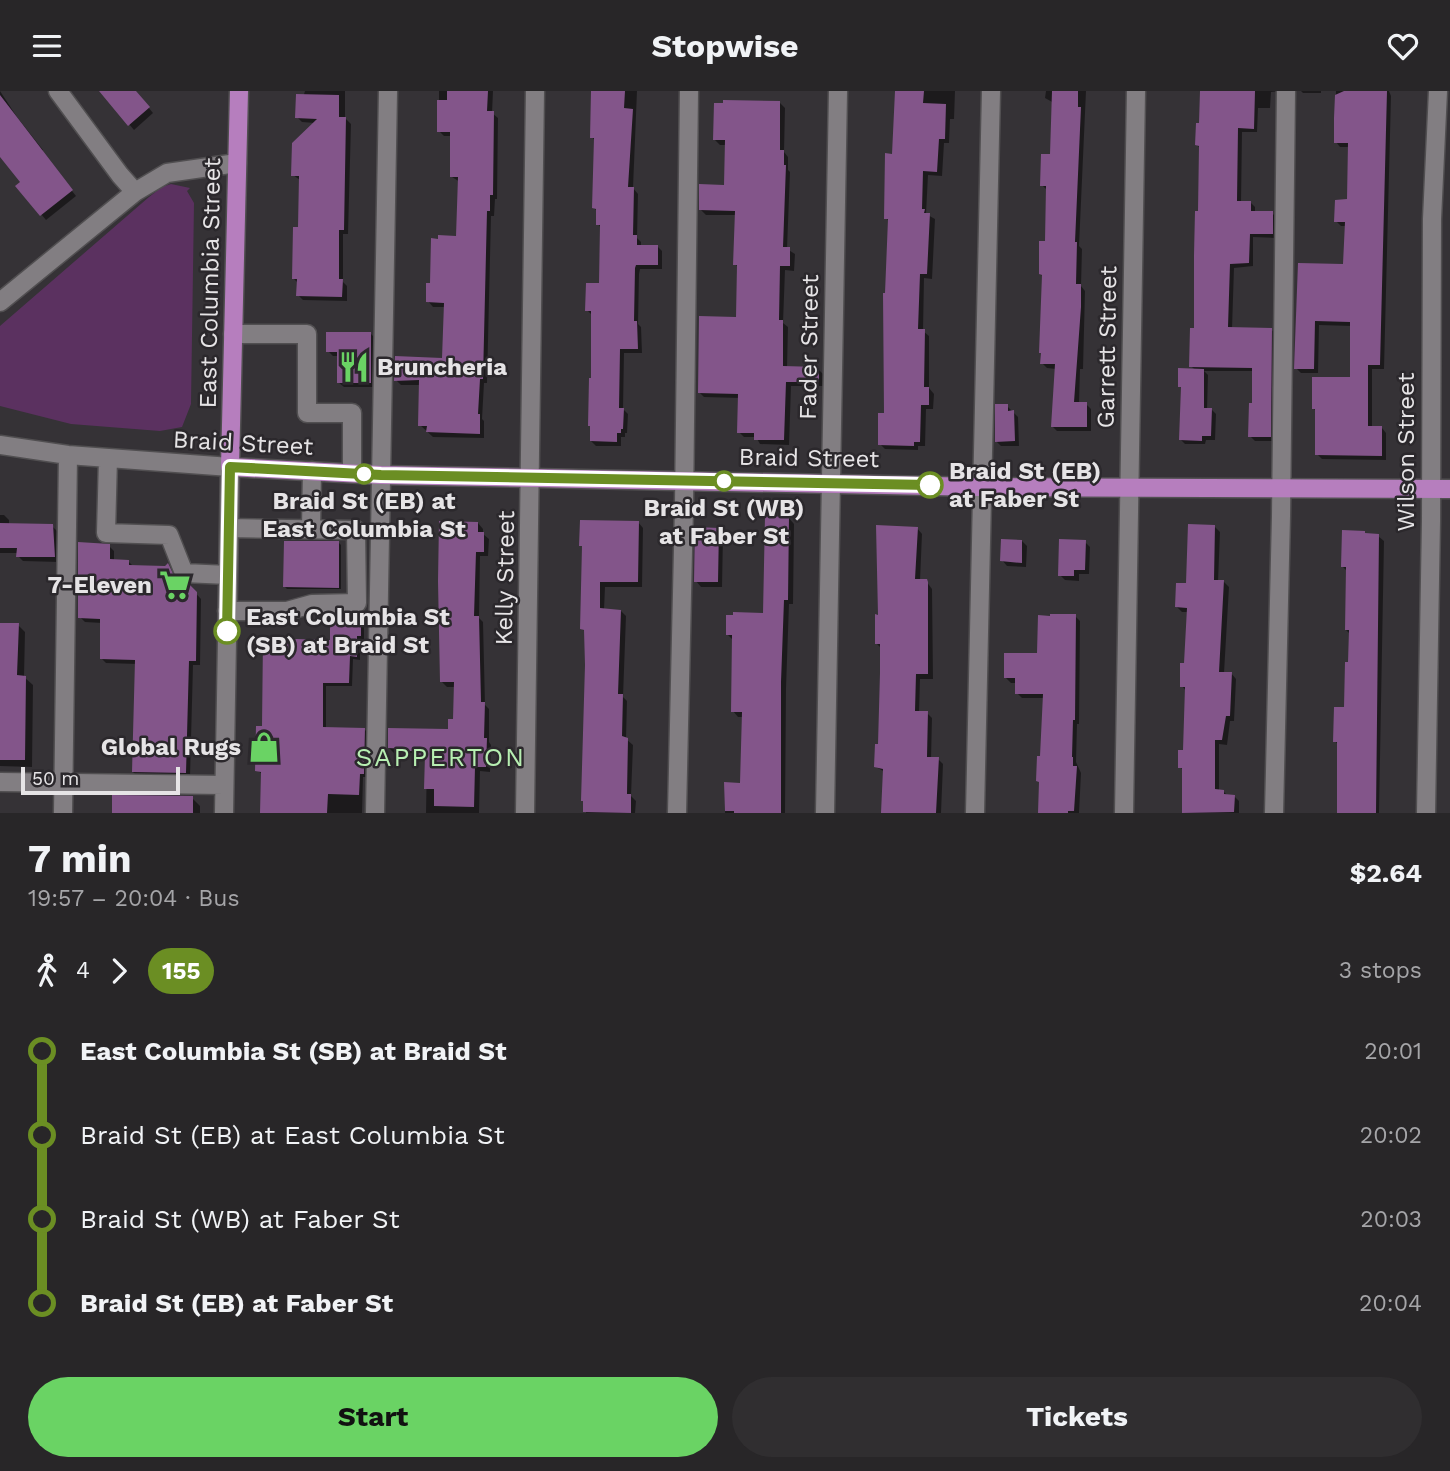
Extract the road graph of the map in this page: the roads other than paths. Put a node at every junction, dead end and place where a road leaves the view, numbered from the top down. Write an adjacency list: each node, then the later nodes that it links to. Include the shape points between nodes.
1 (58, 91): 12 (street)
2 (239, 91): 11 (main road, East Columbia Street)
3 (388, 91): 21 (street)
4 (535, 91): 22 (street, Kelly Street)
5 (689, 91): 23 (street)
6 (838, 91): 24 (street, Fader Street)
7 (991, 91): 25 (street)
8 (1136, 91): 26 (street, Garrett Street)
9 (1286, 91): 27 (street)
10 (1438, 91): 29 (street, Wilson Street, via 1432,219)
11 (237, 163): 12 (street, via 167,173); 14 (main road, East Columbia Street)
12 (135, 192): 13 (street)
13 (0, 302)
14 (233, 334): 18 (main road, East Columbia Street); 20 (street, via 307,334 307,413 352,413)
15 (0, 445): 16 (street, Braid Street)
16 (68, 455): 17 (street, Braid Street); 35 (street)
17 (108, 459): 18 (street, Braid Street); 32 (street, via 106,533 169,535 184,573)
18 (230, 467): 19 (main road, Braid Street); 30 (street, East Columbia Street)
19 (313, 471): 20 (main road, Braid Street); 31 (street)
20 (352, 473): 21 (main road, Braid Street)
21 (381, 475): 22 (main road, Braid Street); 39 (street)
22 (531, 478): 23 (main road, Braid Street); 40 (street, Kelly Street)
23 (684, 481): 24 (main road, Braid Street); 41 (street)
24 (831, 482): 25 (main road, Braid Street); 42 (street, Fader Street)
25 (981, 487): 26 (main road, Braid Street); 43 (street)
26 (1129, 487): 27 (main road, Braid Street); 44 (street, Garrett Street)
27 (1281, 489): 29 (main road, Braid Street); 45 (street)
28 (1450, 489): 29 (main road, Braid Street)
29 (1431, 490): 46 (street, Wilson Street)
30 (229, 528): 31 (street); 32 (street, East Columbia Street)
31 (311, 529): 33 (street, via 356,530 357,603 312,604 287,611)
32 (228, 575): 33 (street, East Columbia Street)
33 (227, 611): 36 (street, East Columbia Street)
34 (0, 782): 35 (street)
35 (63, 783): 36 (street); 37 (street)
36 (224, 785): 38 (street, East Columbia Street)
37 (63, 813)
38 (223, 813)
39 (375, 813)
40 (525, 813)
41 (677, 813)
42 (825, 813)
43 (975, 813)
44 (1124, 813)
45 (1274, 813)
46 (1426, 813)

